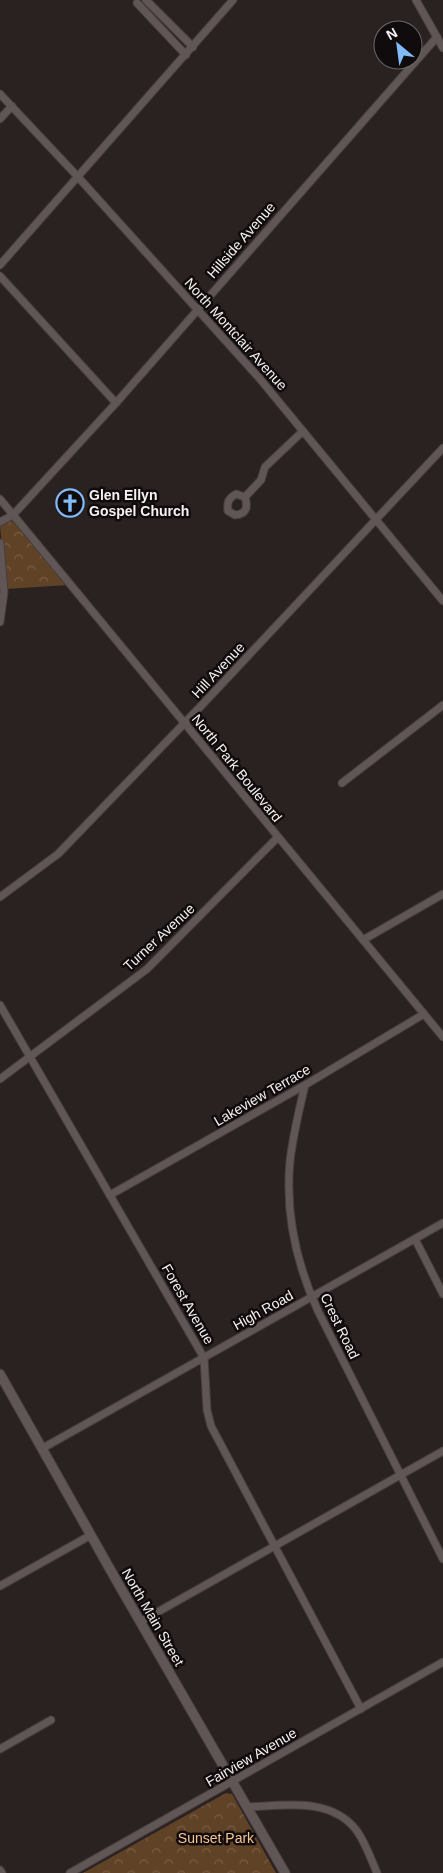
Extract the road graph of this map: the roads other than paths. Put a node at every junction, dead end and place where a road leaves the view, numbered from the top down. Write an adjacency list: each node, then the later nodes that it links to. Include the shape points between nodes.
1 (146, 0): 6 (street)
2 (234, 0): 6 (street)
3 (416, 0): 5 (street)
4 (137, 4): 8 (street)
5 (437, 37): 7 (street); 15 (street, Hillside Avenue)
6 (193, 47): 8 (street)
7 (443, 48)
8 (186, 55): 12 (street)
9 (0, 94): 10 (street, North Montclair Avenue)
10 (12, 106): 11 (street); 12 (street, North Montclair Avenue)
11 (0, 119)
12 (78, 177): 13 (street); 15 (street, North Montclair Avenue)
13 (0, 265)
14 (0, 276): 16 (street)
15 (197, 309): 16 (street, Hillside Avenue); 17 (street, North Montclair Avenue)
16 (116, 403): 21 (street, Hillside Avenue)
17 (303, 431): 19 (street, via 265,467 262,480); 22 (street, North Montclair Avenue)
18 (443, 448): 22 (street, Hill Avenue)
19 (245, 497)
20 (0, 499): 21 (street, North Park Boulevard)
21 (13, 515): 23 (street, Hillside Avenue); 28 (street, North Park Boulevard)
22 (376, 520): 25 (street, North Montclair Avenue); 28 (street, Hill Avenue)
23 (0, 522)
24 (0, 543): 26 (street, via 4,592)
25 (443, 600)
26 (0, 622)
27 (443, 705): 29 (street)
28 (184, 723): 30 (street, North Park Boulevard); 32 (street, Hill Avenue, via 58,854)
29 (342, 783)
30 (278, 837): 33 (street, North Park Boulevard); 37 (street, Turner Avenue, via 147,969)
31 (443, 894): 33 (street)
32 (0, 897)
33 (363, 940): 35 (street, North Park Boulevard)
34 (0, 1005): 37 (street, Forest Avenue)
35 (424, 1014): 36 (street, North Park Boulevard); 39 (street, Lakeview Terrace)
36 (443, 1037)
37 (29, 1057): 38 (street, Turner Avenue); 40 (street, Forest Avenue)
38 (0, 1079)
39 (305, 1085): 40 (street, Lakeview Terrace); 44 (street, Crest Road, via 290,1161 289,1206 295,1248)
40 (110, 1195): 45 (street, Forest Avenue)
41 (443, 1223): 42 (street, High Road)
42 (415, 1239): 43 (street); 44 (street, High Road)
43 (443, 1294)
44 (312, 1297): 45 (street, High Road); 49 (street, Crest Road)
45 (204, 1358): 47 (street, High Road); 51 (street, Forest Avenue, via 211,1426)
46 (0, 1374): 47 (street, North Main Street)
47 (42, 1448): 50 (street, North Main Street)
48 (443, 1452): 49 (street)
49 (401, 1475): 51 (street); 52 (street, Crest Road)
50 (91, 1535): 53 (street); 54 (street, North Main Street)
51 (275, 1546): 54 (street); 56 (street, Forest Avenue)
52 (443, 1559)
53 (0, 1586)
54 (140, 1622): 59 (street, North Main Street)
55 (443, 1662): 56 (street, Fairview Avenue)
56 (361, 1709): 59 (street, Fairview Avenue)
57 (51, 1720): 58 (street)
58 (0, 1749)
59 (233, 1782): 60 (street, North Main Street); 61 (street, Fairview Avenue)
60 (248, 1807): 62 (street, North Main Street); 63 (street, via 299,1806 330,1810 346,1819 357,1832)
61 (70, 1873)
62 (285, 1873)
63 (377, 1873)

